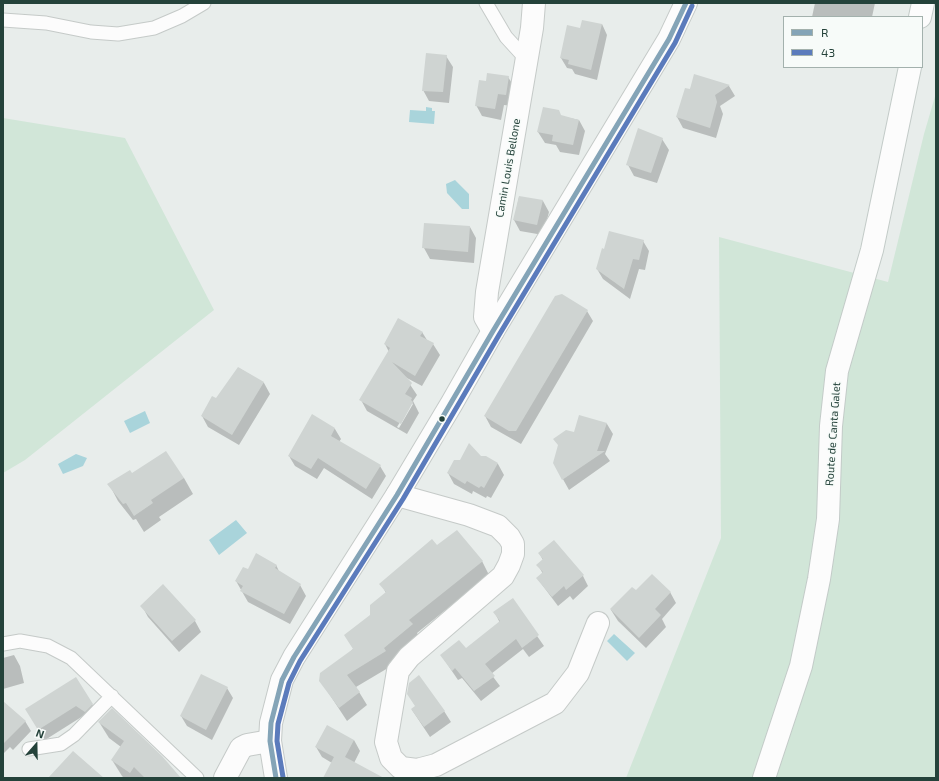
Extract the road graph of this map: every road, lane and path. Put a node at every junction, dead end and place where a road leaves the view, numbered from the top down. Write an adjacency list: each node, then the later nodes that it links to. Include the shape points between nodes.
1 (204, 3): 7 (lane, via 154,28 118,34 91,32 46,23)
2 (486, 3): 8 (lane, via 506,37)
3 (534, 3): 8 (street, Camin Louis Bellone)
4 (686, 3): 10 (street, via 669,39)
5 (923, 3): 6 (street)
6 (920, 16)
7 (3, 20)
8 (527, 60): 10 (street, Camin Louis Bellone, via 487,292 485,317)
9 (910, 68): 20 (street, Route de Canta Galet, via 872,250 837,371 831,426 828,519 819,579 801,666)
10 (493, 331): 11 (street)
11 (397, 495): 12 (street, via 469,515 498,526 513,544 509,566 502,576 408,657 398,671 386,742 391,758 401,768 417,770 436,765 555,703 578,673); 15 (street, via 294,656 282,680 274,707 270,723)
12 (598, 623)
13 (3, 644): 14 (lane, via 20,641 48,646 71,658)
14 (112, 696): 16 (lane, via 74,735 61,744); 17 (lane)
15 (270, 741): 18 (street, via 248,744 242,748); 19 (street)
16 (29, 749)
17 (197, 778)
18 (225, 778)
19 (276, 778)
20 (764, 778)

